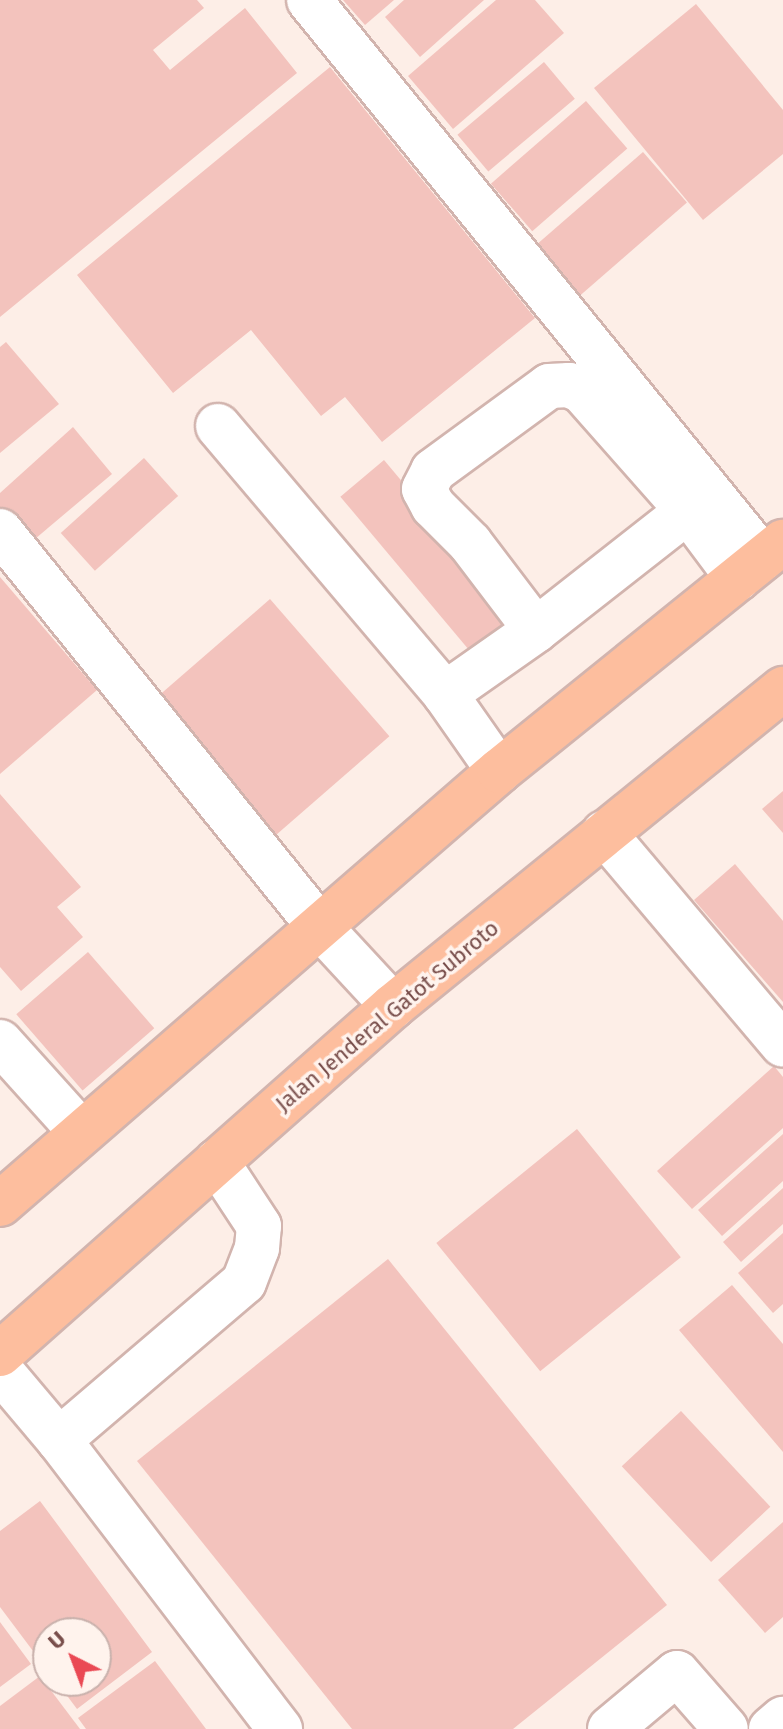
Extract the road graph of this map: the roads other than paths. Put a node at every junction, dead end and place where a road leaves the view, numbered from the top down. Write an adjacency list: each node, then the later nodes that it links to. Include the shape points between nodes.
1 (309, 0): 5 (street)
2 (218, 426): 8 (street)
3 (688, 511): 5 (street); 6 (street); 6 (street, via 582,391 569,385 549,386 433,471 424,489 433,506 470,543)
4 (0, 531): 11 (street)
5 (761, 559): 9 (main road)
6 (536, 630): 8 (street)
7 (783, 689): 10 (main road, Jalan Jenderal Gatot Subroto)
8 (445, 694): 9 (street)
9 (499, 771): 11 (main road)
10 (604, 833): 12 (main road, Jalan Jenderal Gatot Subroto); 14 (street)
11 (319, 926): 12 (street); 15 (main road)
12 (393, 1006): 16 (main road, Jalan Jenderal Gatot Subroto)
13 (0, 1042): 15 (street)
14 (783, 1045)
15 (81, 1132): 17 (main road)
16 (217, 1162): 18 (main road, Jalan Jenderal Gatot Subroto); 20 (street, via 259,1226 244,1282)
17 (0, 1204)
18 (0, 1354)
19 (0, 1370): 20 (street)
20 (59, 1440): 22 (street)
21 (783, 1719): 25 (street)
22 (280, 1729)
23 (610, 1729): 24 (street, via 677,1673)
24 (726, 1729)
25 (771, 1729)

